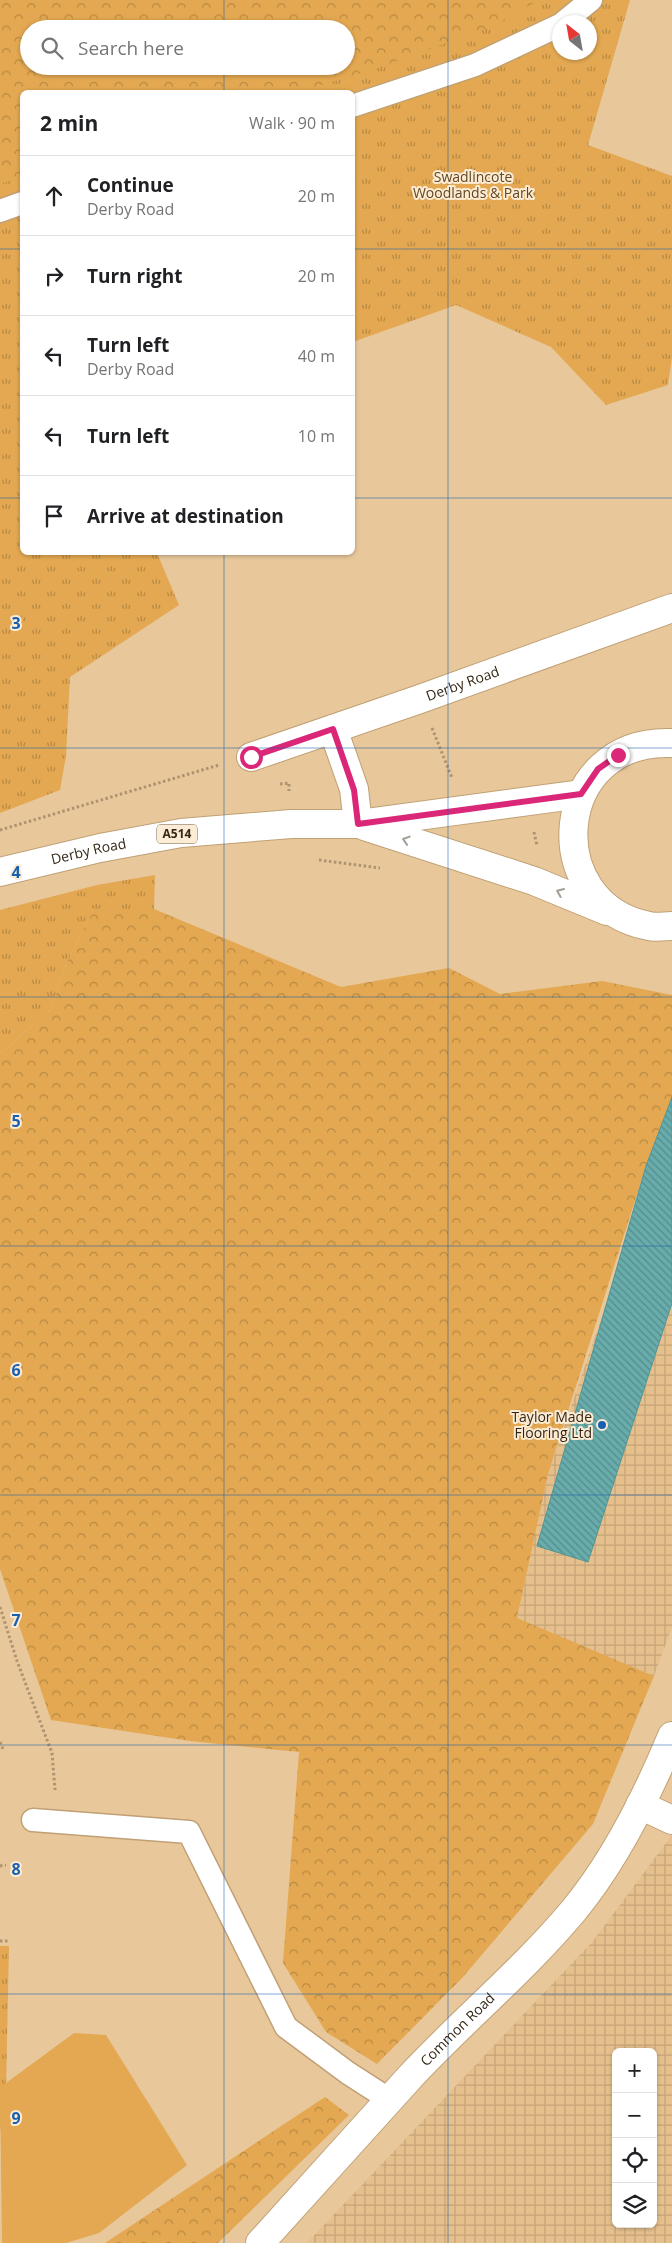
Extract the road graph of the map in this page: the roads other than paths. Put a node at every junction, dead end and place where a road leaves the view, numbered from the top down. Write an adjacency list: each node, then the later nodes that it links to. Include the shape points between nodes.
1 (591, 0): 2 (lane)
2 (573, 15)
3 (552, 29): 4 (lane, via 474,65)
4 (355, 105)
5 (20, 204): 6 (lane)
6 (0, 212)
7 (672, 608): 9 (street, Derby Road)
8 (672, 723): 10 (street)
9 (333, 729): 11 (street, Derby Road); 13 (street, via 354,790)
10 (662, 742): 12 (street, via 623,751 598,769)
11 (239, 760)
12 (581, 794): 13 (street, Derby Road / A514); 15 (street, via 572,828 576,863 593,895)
13 (358, 824): 14 (street, Derby Road / A514, via 291,824 181,833); 15 (street, Derby Road / A514, one-way to 13, via 534,881)
14 (0, 872)
15 (621, 917): 16 (street, Derby Road, via 650,926)
16 (672, 926)
17 (672, 1736): 18 (street, Common Road)
18 (640, 1804): 20 (street); 21 (street, Common Road, via 607,1864 574,1909)
19 (33, 1820): 21 (lane, via 189,1832 286,2027)
20 (672, 1820)
21 (390, 2100): 22 (street, Common Road)
22 (260, 2243)

